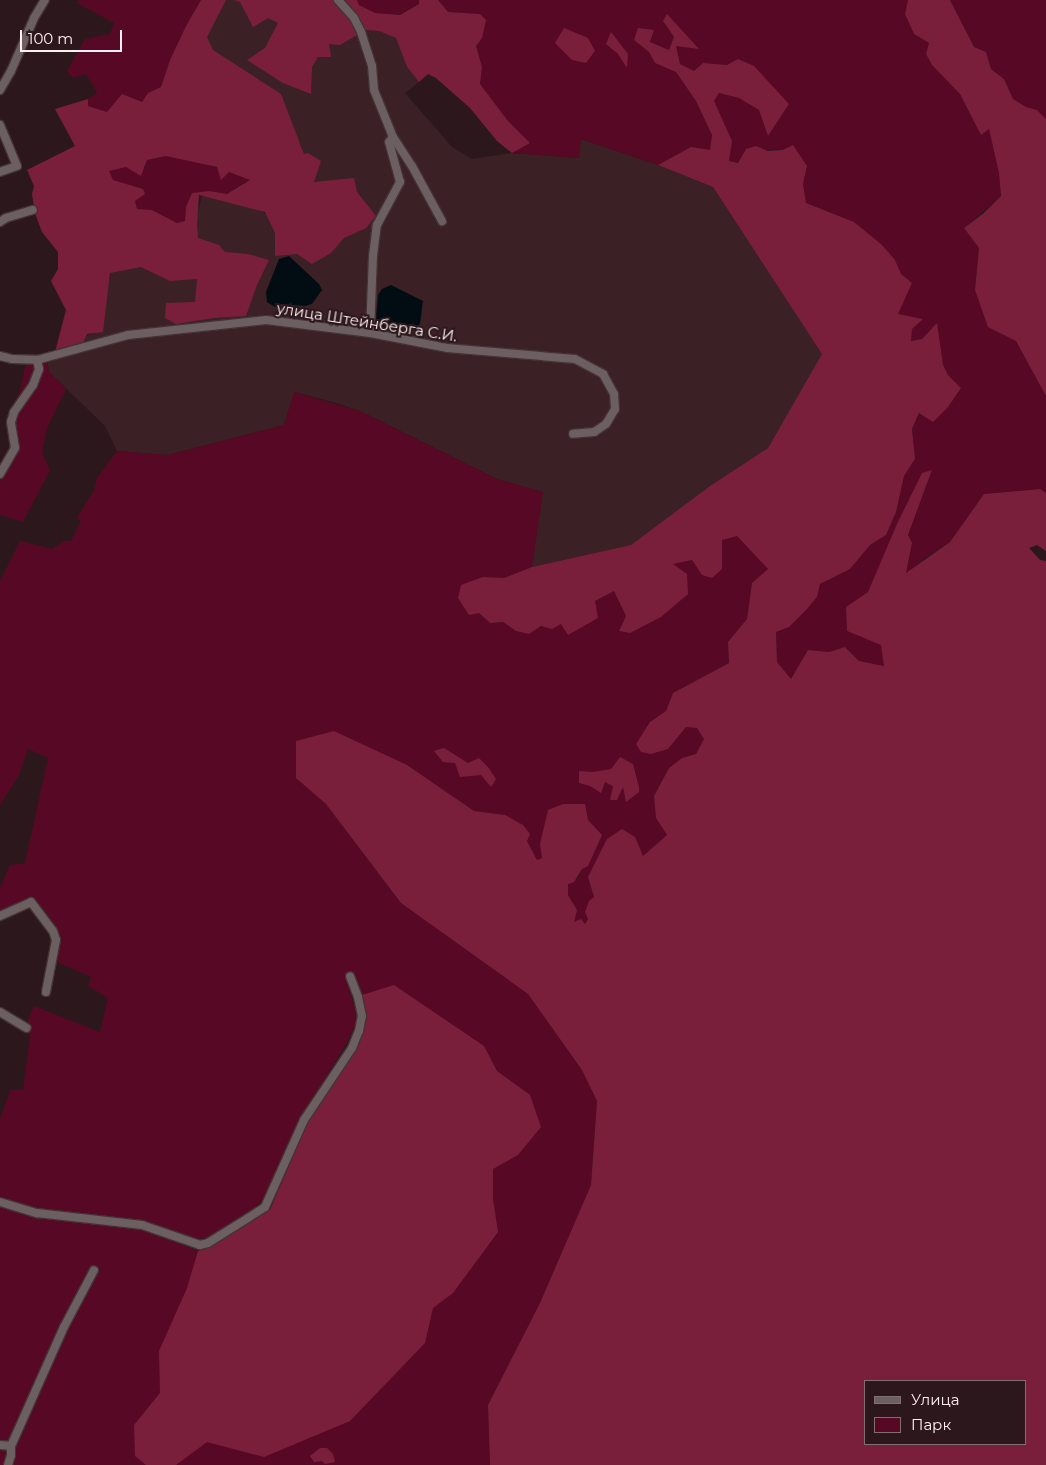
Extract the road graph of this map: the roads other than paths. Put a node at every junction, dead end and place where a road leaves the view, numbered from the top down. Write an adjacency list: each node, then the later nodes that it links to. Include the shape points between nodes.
1 (45, 0): 3 (street)
2 (338, 0): 5 (street, via 361,32 372,66 374,90)
3 (0, 90)
4 (0, 125): 6 (street, via 17,166)
5 (393, 137): 8 (street); 10 (street, via 389,142 400,182 377,225)
6 (0, 172)
7 (33, 210): 9 (street)
8 (442, 221)
9 (0, 222)
10 (370, 333): 12 (street, улица Штейнберга С.И., via 266,320 243,321 128,335); 13 (street, улица Штейнберга С.И., via 447,348 575,359 603,374 614,394 615,410 606,424 594,432)
11 (0, 356): 12 (street, улица Штейнберга С.И.)
12 (37, 360): 14 (street, via 39,369 33,384 11,422 15,448)
13 (573, 434)
14 (0, 474)
15 (0, 916): 17 (street, via 31,902 53,930 56,940)
16 (350, 976): 20 (street, via 362,1016 352,1048 304,1120 265,1207 200,1245 142,1225 37,1213)
17 (46, 992)
18 (0, 1012): 19 (street)
19 (27, 1028)
20 (0, 1202)
21 (94, 1270): 23 (street, via 64,1327)
22 (0, 1444): 23 (street)
23 (11, 1446): 24 (street)
24 (8, 1465)

